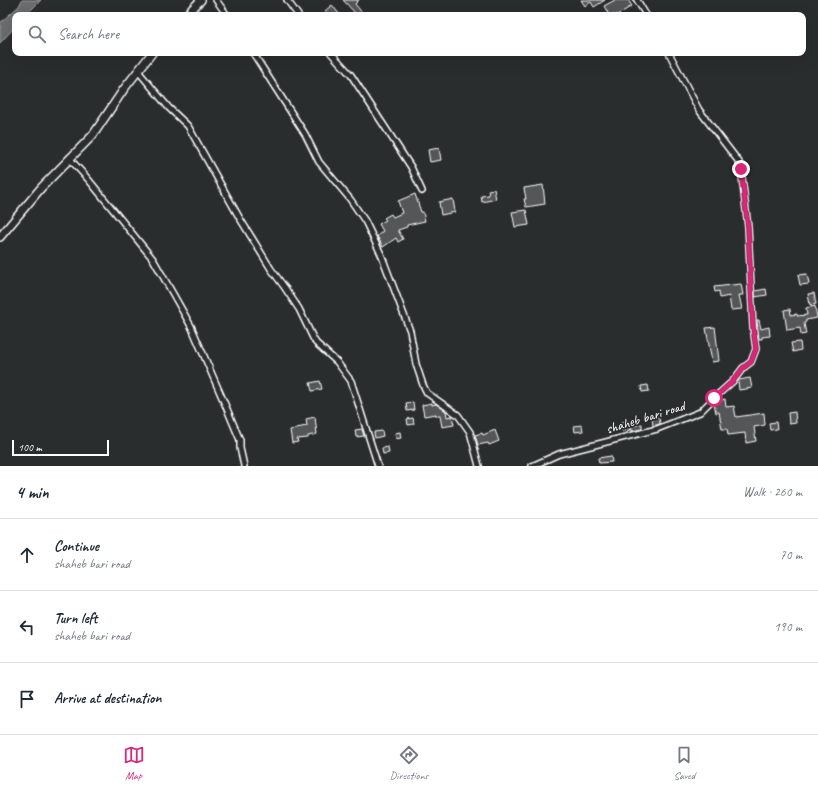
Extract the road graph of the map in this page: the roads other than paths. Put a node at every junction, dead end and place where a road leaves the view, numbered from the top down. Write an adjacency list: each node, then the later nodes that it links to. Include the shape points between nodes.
1 (201, 0): 5 (street)
2 (216, 0): 6 (street)
3 (287, 0): 7 (street)
4 (637, 0): 8 (street)
5 (189, 12)
6 (225, 12)
7 (296, 12)
8 (644, 12)
9 (150, 56): 13 (street)
10 (255, 56): 19 (street, via 305,134 319,162 365,221 381,254 410,331 423,385 427,393 458,415 470,432)
11 (334, 56): 15 (street, via 351,75 411,167)
12 (671, 56): 20 (street, shaheb bari road, via 699,110 741,169 748,227 756,349 754,356 733,381 700,412 657,429 559,454)
13 (138, 71): 14 (street, via 93,135); 18 (street, via 188,126 239,217 299,309 316,344 338,362 352,381)
14 (69, 158): 16 (street); 17 (street, via 153,259 169,287 191,326 230,416 240,440)
15 (422, 191)
16 (0, 237)
17 (244, 466)
18 (378, 466)
19 (479, 466)
20 (532, 466)

